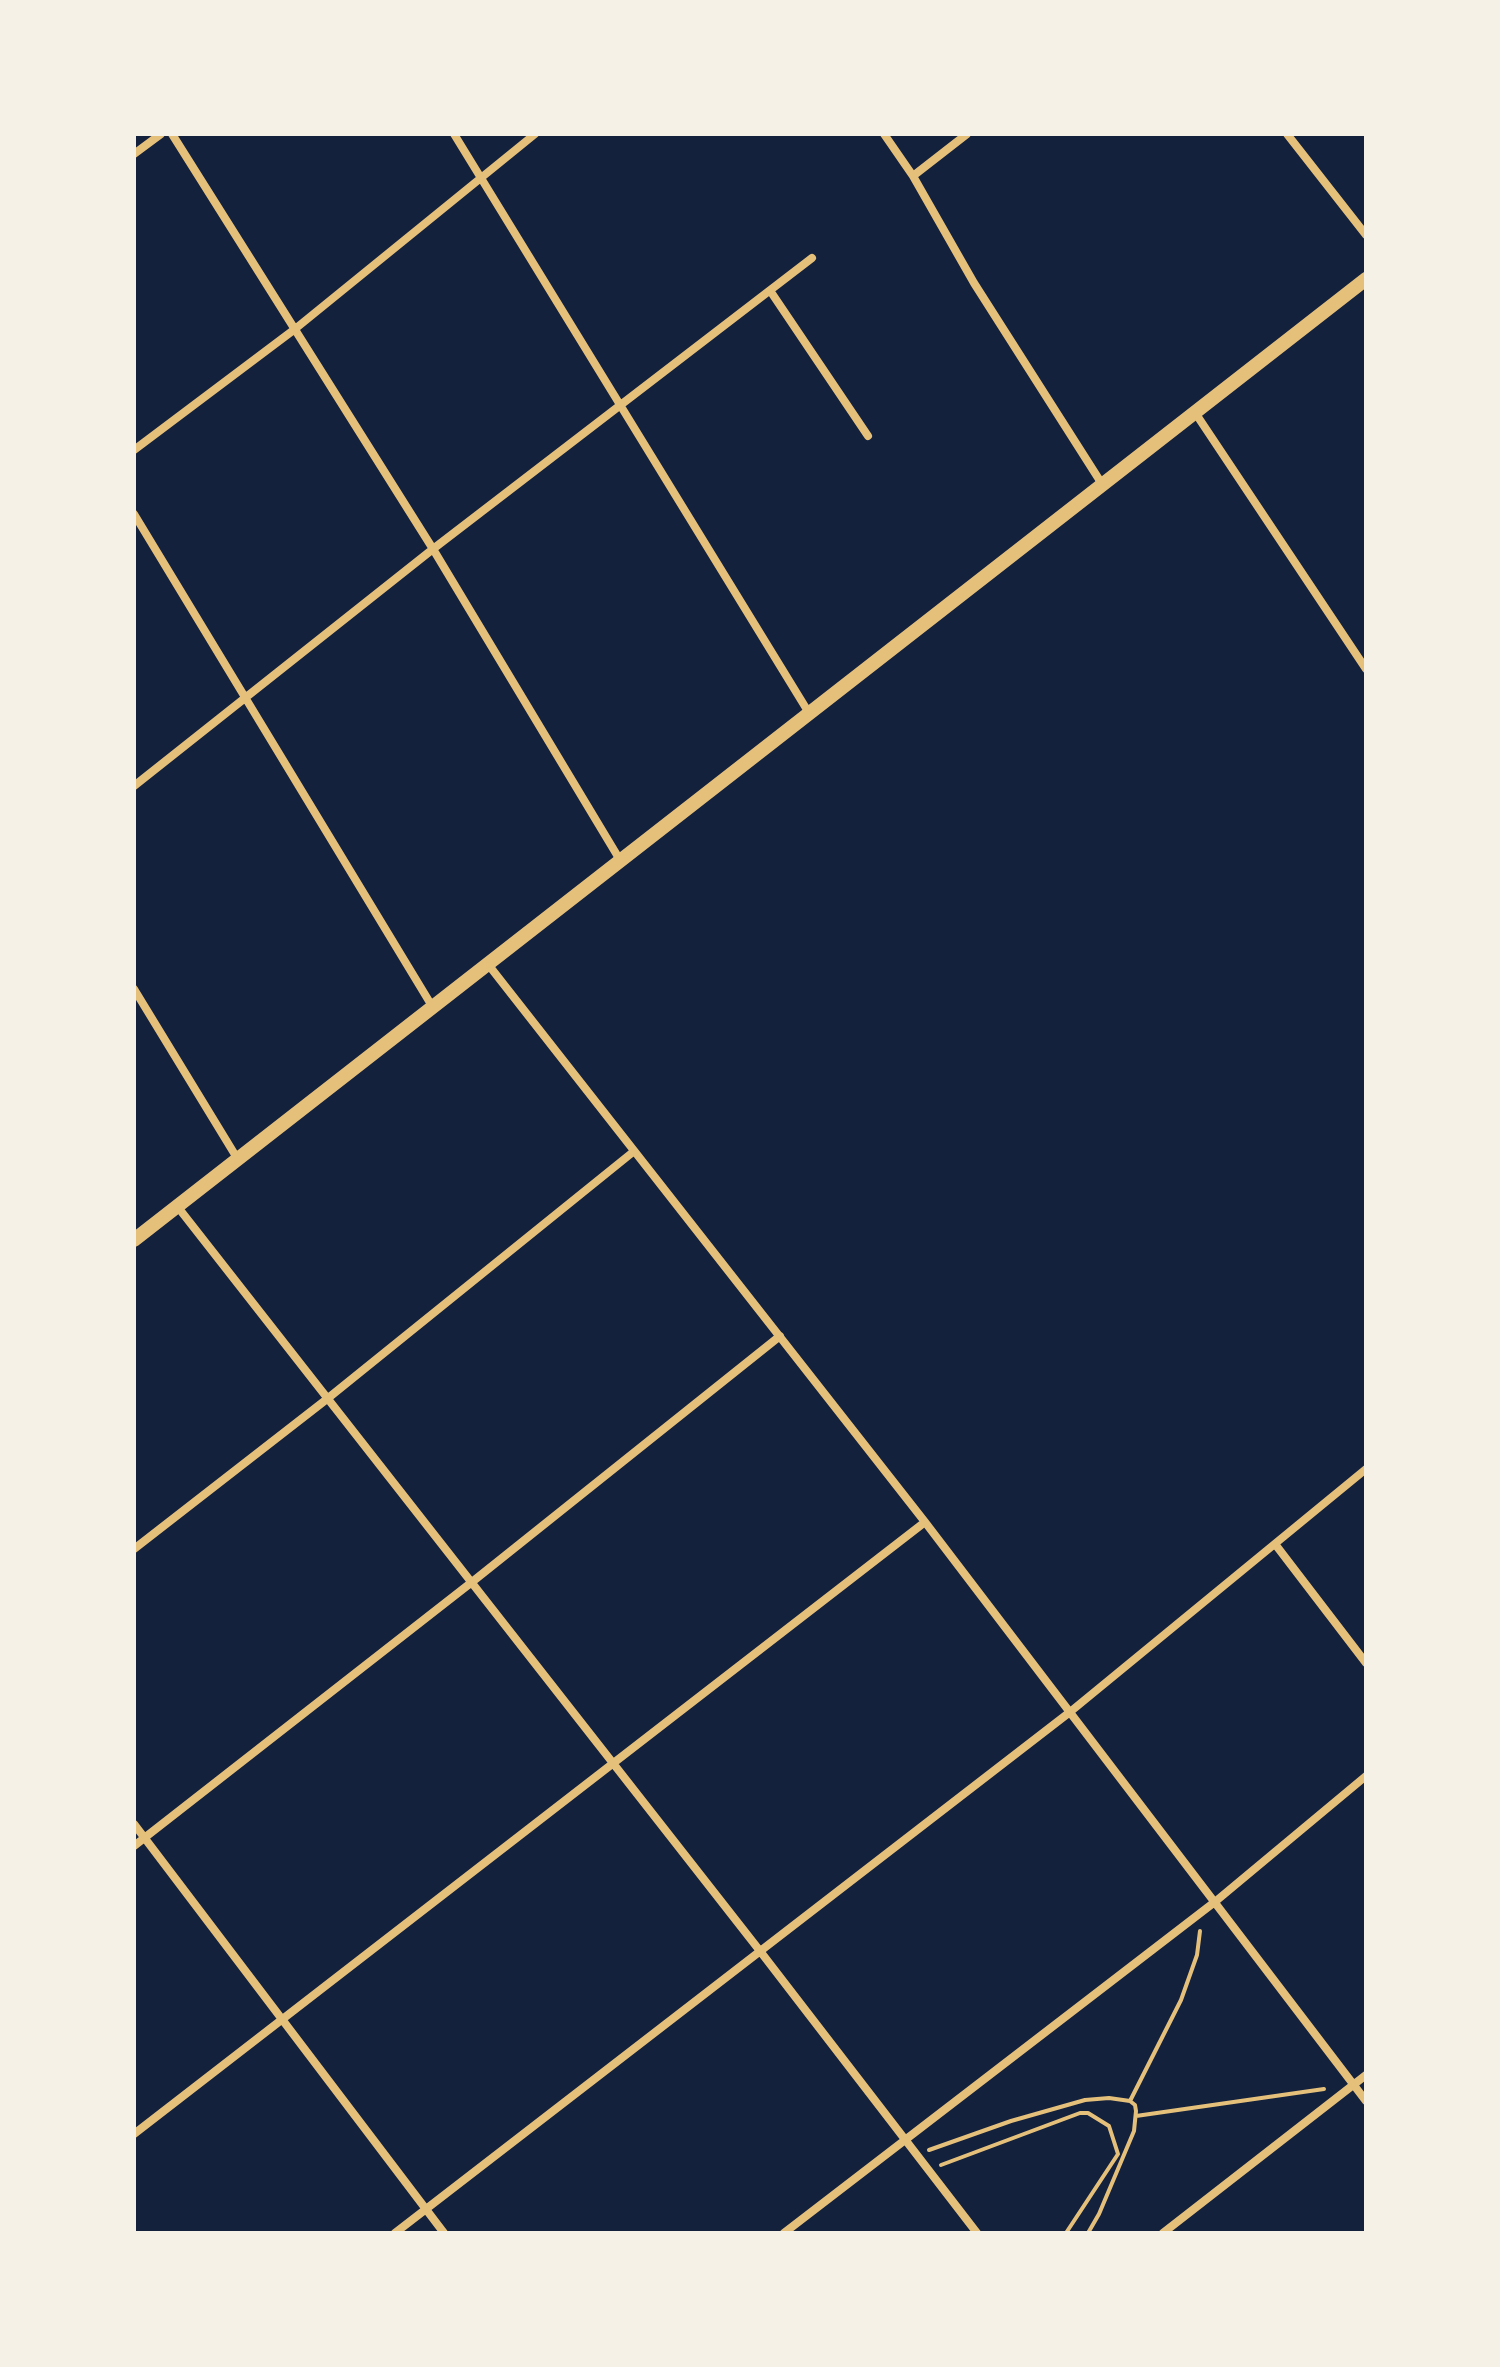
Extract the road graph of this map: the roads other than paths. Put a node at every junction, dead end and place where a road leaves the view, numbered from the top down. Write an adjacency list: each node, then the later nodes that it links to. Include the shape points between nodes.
1 (161, 134): 8 (street)
2 (172, 134): 15 (street)
3 (454, 134): 10 (street)
4 (535, 134): 10 (street)
5 (884, 134): 9 (street)
6 (967, 134): 9 (street)
7 (1287, 134): 11 (street)
8 (134, 154)
9 (913, 176): 20 (street)
10 (481, 178): 15 (street); 16 (street)
11 (1366, 235)
12 (812, 258): 14 (street)
13 (1366, 279): 17 (main road)
14 (771, 292): 16 (street); 18 (street)
15 (295, 329): 19 (street); 22 (street)
16 (621, 404): 22 (street); 25 (street)
17 (1196, 414): 20 (main road); 23 (street)
18 (868, 436)
19 (134, 450)
20 (1102, 484): 25 (main road)
21 (134, 514): 24 (street)
22 (433, 549): 24 (street); 27 (street)
23 (1366, 669)
24 (247, 697): 26 (street); 30 (street)
25 (809, 713): 27 (main road)
26 (134, 786)
27 (620, 860): 28 (main road)
28 (487, 963): 30 (main road); 31 (street)
29 (134, 989): 32 (street)
30 (432, 1006): 32 (main road)
31 (633, 1152): 35 (street); 36 (street)
32 (237, 1158): 33 (main road)
33 (177, 1206): 34 (main road); 36 (street)
34 (134, 1240)
35 (780, 1336): 38 (street); 41 (street)
36 (327, 1399): 40 (street); 41 (street)
37 (1366, 1469): 39 (street)
38 (925, 1522): 43 (street); 44 (street)
39 (1275, 1544): 42 (street); 43 (street)
40 (134, 1549)
41 (472, 1582): 44 (street); 47 (street)
42 (1366, 1663)
43 (1070, 1712): 49 (street); 50 (street)
44 (612, 1765): 50 (street); 51 (street)
45 (1366, 1776): 49 (street)
46 (134, 1824): 47 (street)
47 (145, 1838): 48 (street); 51 (street)
48 (134, 1846)
49 (1216, 1901): 53 (street); 56 (street)
50 (760, 1951): 56 (street); 57 (street)
51 (282, 2020): 55 (street); 57 (street)
52 (1366, 2075): 53 (street)
53 (1354, 2085): 54 (street); 62 (street)
54 (1366, 2101)
55 (134, 2134)
56 (905, 2140): 60 (street); 61 (street)
57 (426, 2209): 58 (street); 59 (street)
58 (395, 2233)
59 (444, 2233)
60 (784, 2233)
61 (977, 2233)
62 (1163, 2233)

